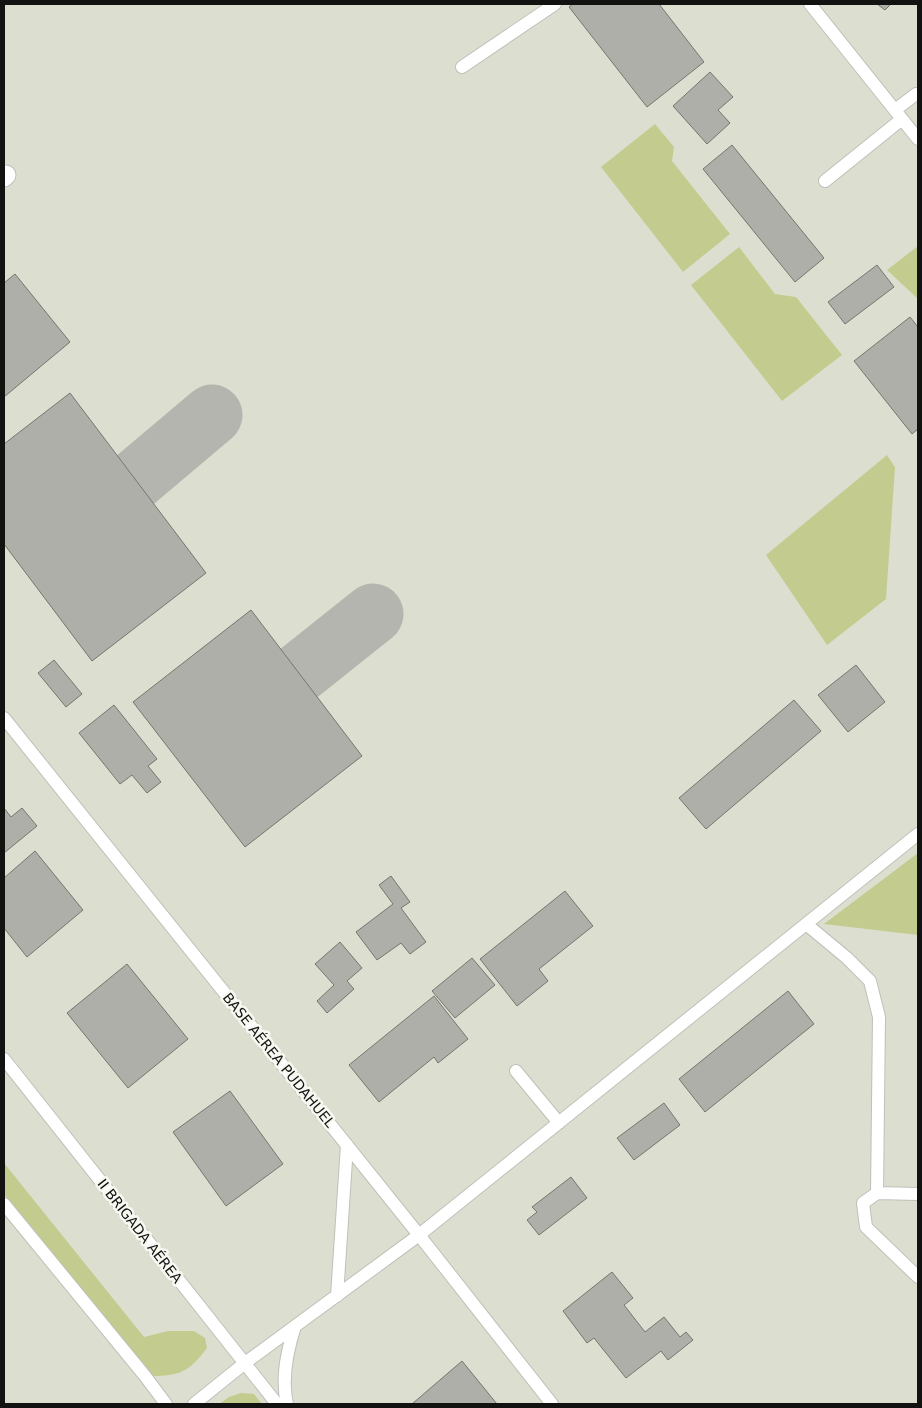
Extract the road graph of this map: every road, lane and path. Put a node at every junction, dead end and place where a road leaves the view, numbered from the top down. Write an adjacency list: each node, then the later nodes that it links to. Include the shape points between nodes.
1 (554, 4): 3 (lane)
2 (814, 6): 5 (lane)
3 (462, 67)
4 (916, 94): 5 (lane)
5 (899, 115): 6 (lane); 7 (lane)
6 (918, 139)
7 (824, 181)
8 (4, 718): 14 (lane, BASE AÉREA PUDAHUEL)
9 (918, 834): 10 (lane)
10 (806, 924): 13 (lane); 15 (lane, via 870,980 879,1017)
11 (4, 1059): 22 (lane, II BRIGADA AÉREA)
12 (516, 1071): 13 (lane)
13 (559, 1122): 18 (lane)
14 (348, 1145): 18 (lane, BASE AÉREA PUDAHUEL); 20 (lane)
15 (877, 1193): 16 (lane); 19 (lane, via 863,1203 866,1228)
16 (918, 1194)
17 (4, 1204): 23 (lane)
18 (419, 1235): 20 (lane); 27 (lane, BASE AÉREA PUDAHUEL)
19 (918, 1278)
20 (337, 1296): 21 (lane)
21 (295, 1326): 22 (lane); 26 (lane, via 285,1373)
22 (245, 1363): 24 (lane); 25 (lane, II BRIGADA AÉREA)
23 (166, 1404)
24 (194, 1404)
25 (277, 1404)
26 (287, 1404)
27 (552, 1404)

